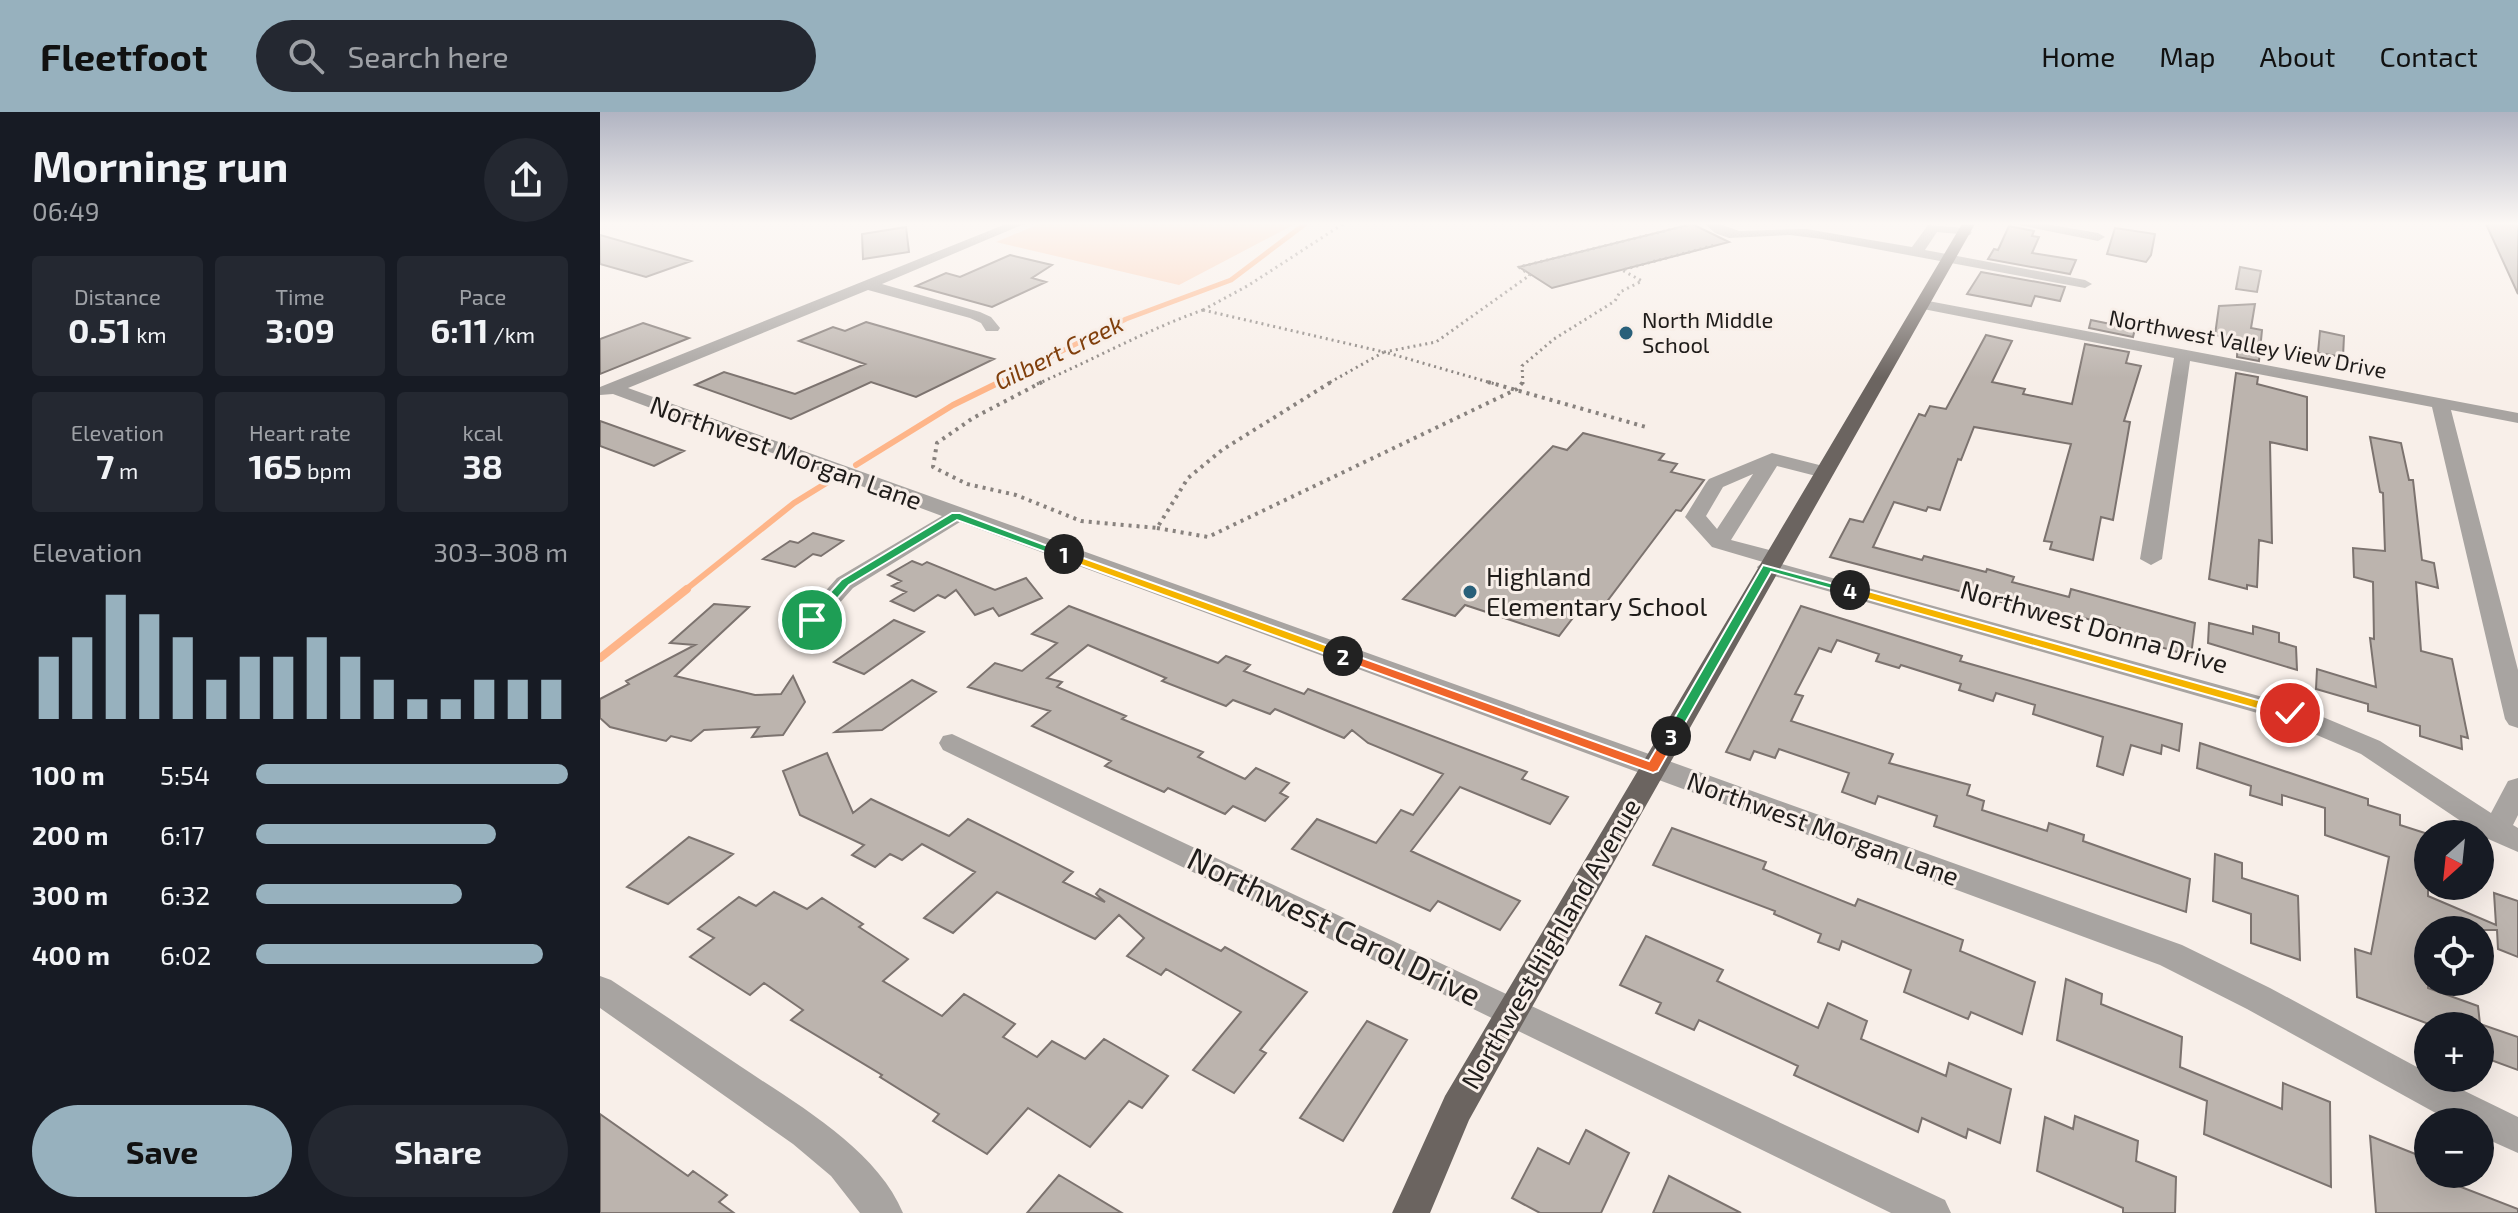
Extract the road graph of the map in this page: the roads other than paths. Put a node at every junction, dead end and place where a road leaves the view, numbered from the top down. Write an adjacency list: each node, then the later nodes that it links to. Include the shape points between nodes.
1 (892, 275): 5 (street)
2 (1939, 275): 6 (main road, Northwest Highland Avenue)
3 (2036, 275): 4 (street)
4 (2085, 284)
5 (868, 285): 7 (street, via 975,315); 9 (street)
6 (1923, 305): 8 (street, Northwest Valley View Drive); 13 (main road, Northwest Highland Avenue)
7 (992, 328)
8 (2183, 355): 10 (street, Northwest Valley View Drive); 16 (street)
9 (606, 391): 14 (street, Northwest Morgan Lane)
10 (2440, 403): 11 (street, Northwest Valley View Drive); 19 (street)
11 (2518, 418)
12 (1772, 459): 13 (street); 15 (street); 15 (street, via 1716,483 1695,517)
13 (1824, 472): 17 (main road, Northwest Highland Avenue)
14 (956, 516): 18 (street, via 845,583); 21 (street, Northwest Morgan Lane)
15 (1719, 543): 17 (street, Northwest Donna Drive)
16 (2151, 559)
17 (1770, 562): 21 (main road, Northwest Highland Avenue); 23 (street, Northwest Donna Drive, via 2319,724 2380,753)
18 (812, 620)
19 (2518, 719)
20 (952, 743): 25 (street, Northwest Carol Drive)
21 (1653, 768): 25 (main road, Northwest Highland Avenue); 26 (street, Northwest Morgan Lane, via 2171,955 2269,1001 2447,1102)
22 (2518, 788): 23 (street)
23 (2507, 835)
24 (600, 990): 27 (street, via 806,1131 844,1163)
25 (1511, 1012): 28 (main road, Northwest Highland Avenue, via 1457,1108); 29 (street, Northwest Carol Drive)
26 (2518, 1135)
27 (884, 1213)
28 (1411, 1213)
29 (1932, 1213)

